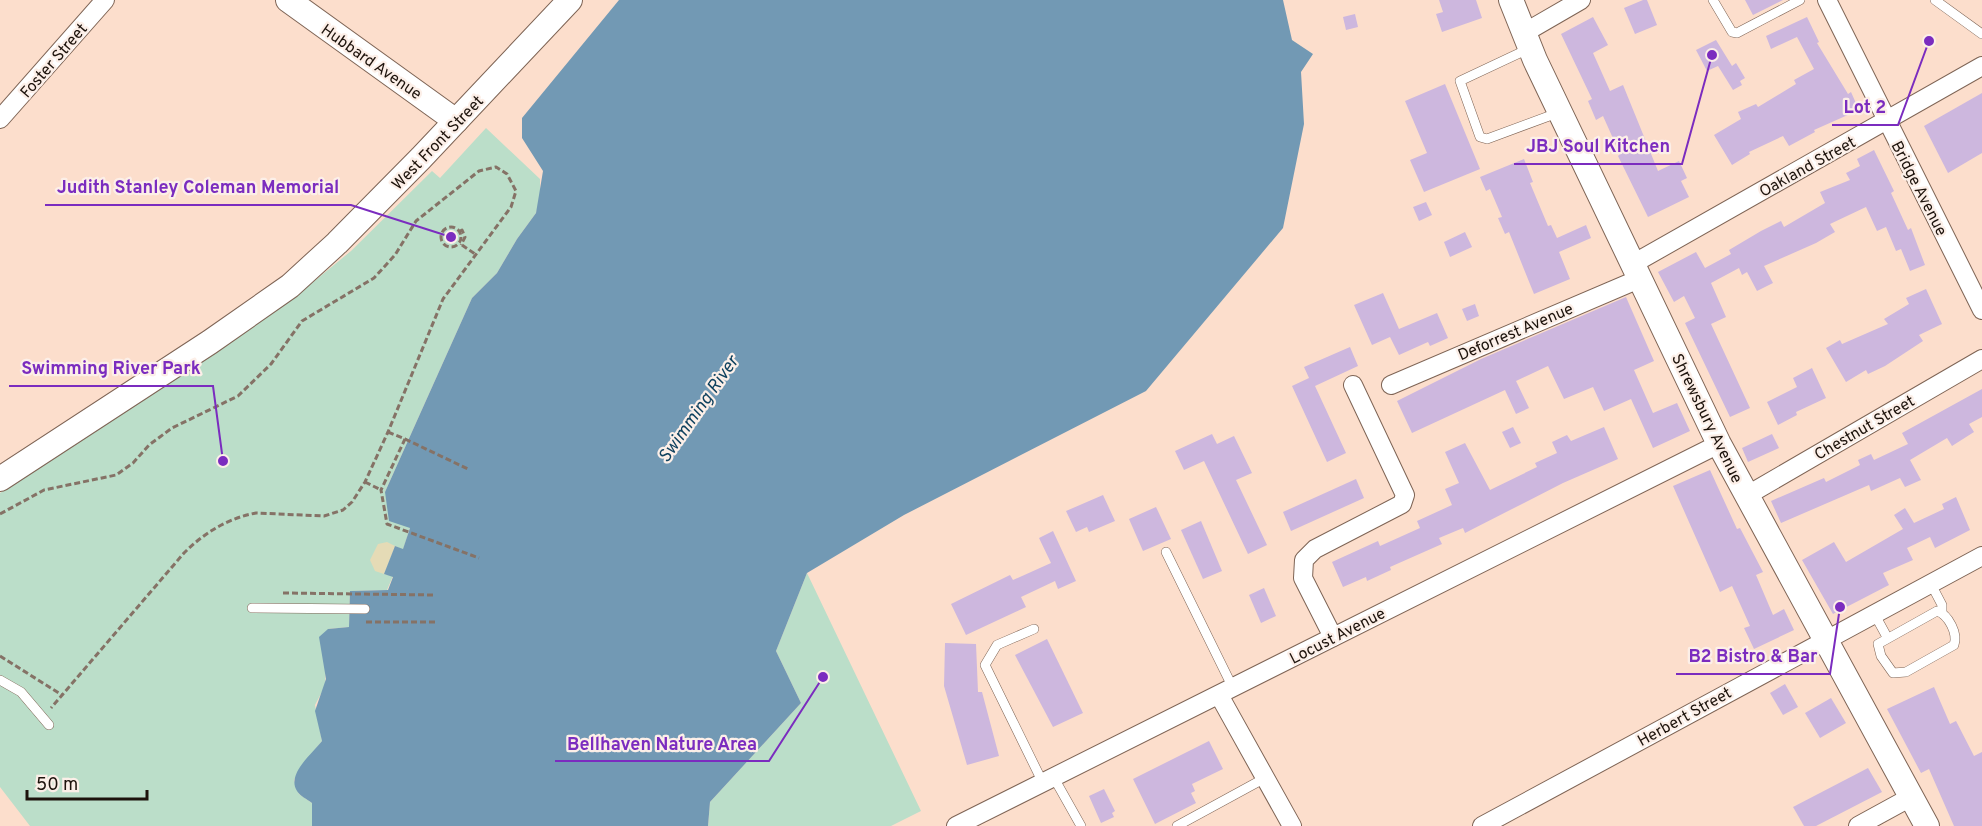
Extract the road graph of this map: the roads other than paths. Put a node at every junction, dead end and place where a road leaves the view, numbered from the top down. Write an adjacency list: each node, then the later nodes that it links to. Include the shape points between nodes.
1 (105, 0): 14 (street, Foster Street)
2 (288, 0): 15 (main road, Hubbard Avenue)
3 (570, 0): 15 (main road, West Front Street)
4 (1511, 0): 11 (main road, Shrewsbury Avenue)
5 (1581, 0): 11 (street)
6 (1713, 0): 7 (lane, via 1732,32 1737,33)
7 (1800, 0)
8 (1827, 0): 16 (street, Bridge Avenue)
9 (1935, 0): 10 (lane)
10 (1982, 34)
11 (1527, 41): 13 (main road, Shrewsbury Avenue); 13 (lane, via 1460,81 1480,137 1488,139)
12 (1982, 66): 16 (street, Oakland Street)
13 (1560, 112): 17 (main road, Shrewsbury Avenue)
14 (0, 119)
15 (456, 121): 23 (main road, West Front Street, via 329,251 273,299)
16 (1887, 121): 17 (street, Oakland Street); 18 (street, Bridge Avenue)
17 (1635, 272): 21 (street, Deforrest Avenue); 22 (main road, Shrewsbury Avenue)
18 (1982, 310)
19 (1982, 358): 24 (street, Chestnut Street)
20 (1353, 385): 33 (street, via 1406,495 1402,504 1315,549 1304,560 1303,578)
21 (1391, 385)
22 (1719, 444): 24 (main road, Shrewsbury Avenue); 33 (street, Locust Avenue)
23 (0, 479)
24 (1746, 496): 35 (main road, Shrewsbury Avenue)
25 (1166, 552): 37 (lane)
26 (1982, 556): 27 (street, Herbert Street)
27 (1931, 584): 30 (lane); 31 (street, Herbert Street)
28 (252, 608): 29 (lane)
29 (365, 609)
30 (1942, 613): 34 (lane, via 1931,613); 34 (lane, via 1955,634 1954,645 1906,672 1893,673 1881,656 1878,644)
31 (1875, 615): 34 (lane); 35 (street, Herbert Street)
32 (1034, 629): 40 (lane, via 997,645 985,665)
33 (1333, 637): 37 (street, Locust Avenue)
34 (1887, 637)
35 (1825, 641): 41 (main road, Shrewsbury Avenue); 46 (street, Herbert Street)
36 (0, 680): 38 (lane, via 21,692)
37 (1226, 692): 39 (street); 40 (street, Locust Avenue)
38 (49, 725)
39 (1264, 778): 44 (lane); 45 (street)
40 (1048, 781): 42 (street, Locust Avenue); 43 (lane)
41 (1911, 797): 47 (street); 48 (main road, Shrewsbury Avenue)
42 (956, 826)
43 (1081, 826)
44 (1177, 826)
45 (1292, 826)
46 (1482, 826)
47 (1858, 826)
48 (1927, 826)

